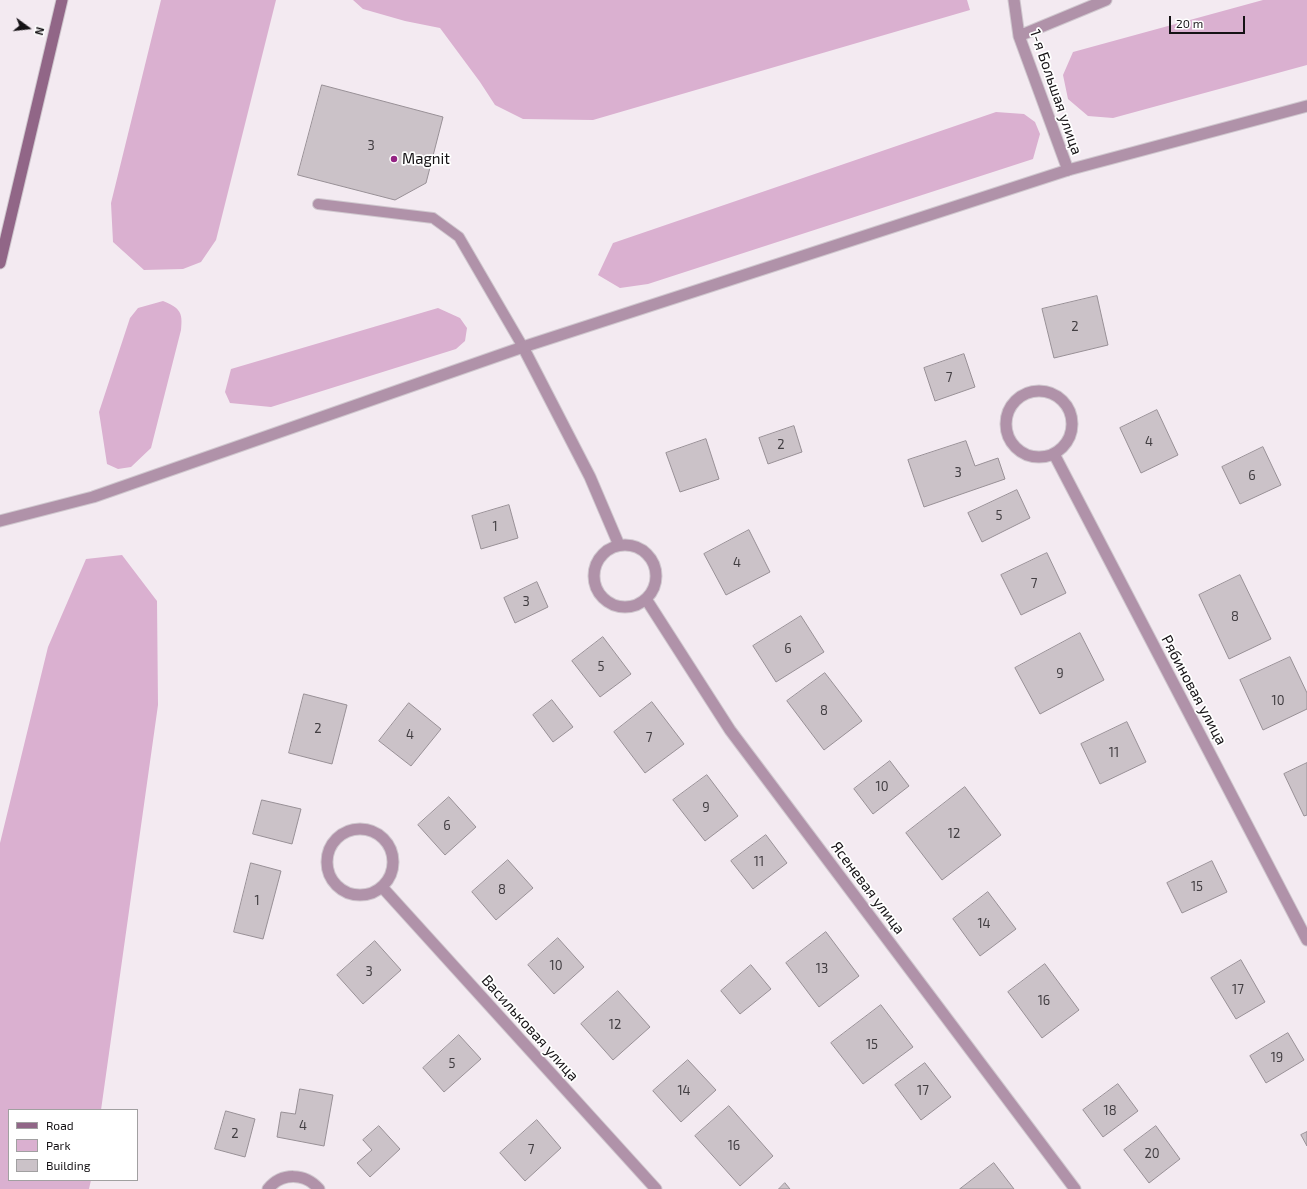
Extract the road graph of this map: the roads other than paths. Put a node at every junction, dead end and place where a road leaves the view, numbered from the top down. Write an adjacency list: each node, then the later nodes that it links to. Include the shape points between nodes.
1 (62, 0): 8 (main road)
2 (1014, 0): 4 (street, 1-я Большая улица)
3 (1106, 0): 4 (street)
4 (1019, 36): 6 (street, 1-я Большая улица)
5 (1307, 106): 6 (street)
6 (1068, 170): 9 (street)
7 (318, 204): 9 (lane, via 433,218 459,237)
8 (0, 263)
9 (523, 347): 11 (street, via 93,497); 12 (street, via 590,477)
10 (1054, 454): 10 (street, via 1067,443 1071,435 1072,418 1069,409 1065,402 1050,392 1024,394 1014,402 1008,413 1006,430 1009,439 1020,452 1028,456 1046,457); 15 (street, Рябиновая улица)
11 (0, 521)
12 (619, 545): 13 (street, via 639,548 647,553 653,562 656,582); 13 (street, via 601,556 596,565 595,585 600,594 616,606 637,605)
13 (646, 599): 19 (street, Ясеневая улица, via 730,730)
14 (382, 887): 14 (street, via 392,873 393,864 393,855 385,840 378,834 362,828 338,836 332,843 326,860 335,884 341,890 357,895 366,895); 18 (street, Васильковая улица)
15 (1307, 940)
16 (268, 1189): 17 (street, via 278,1180 296,1176 312,1182)
17 (319, 1189)
18 (656, 1189)
19 (1075, 1189)

